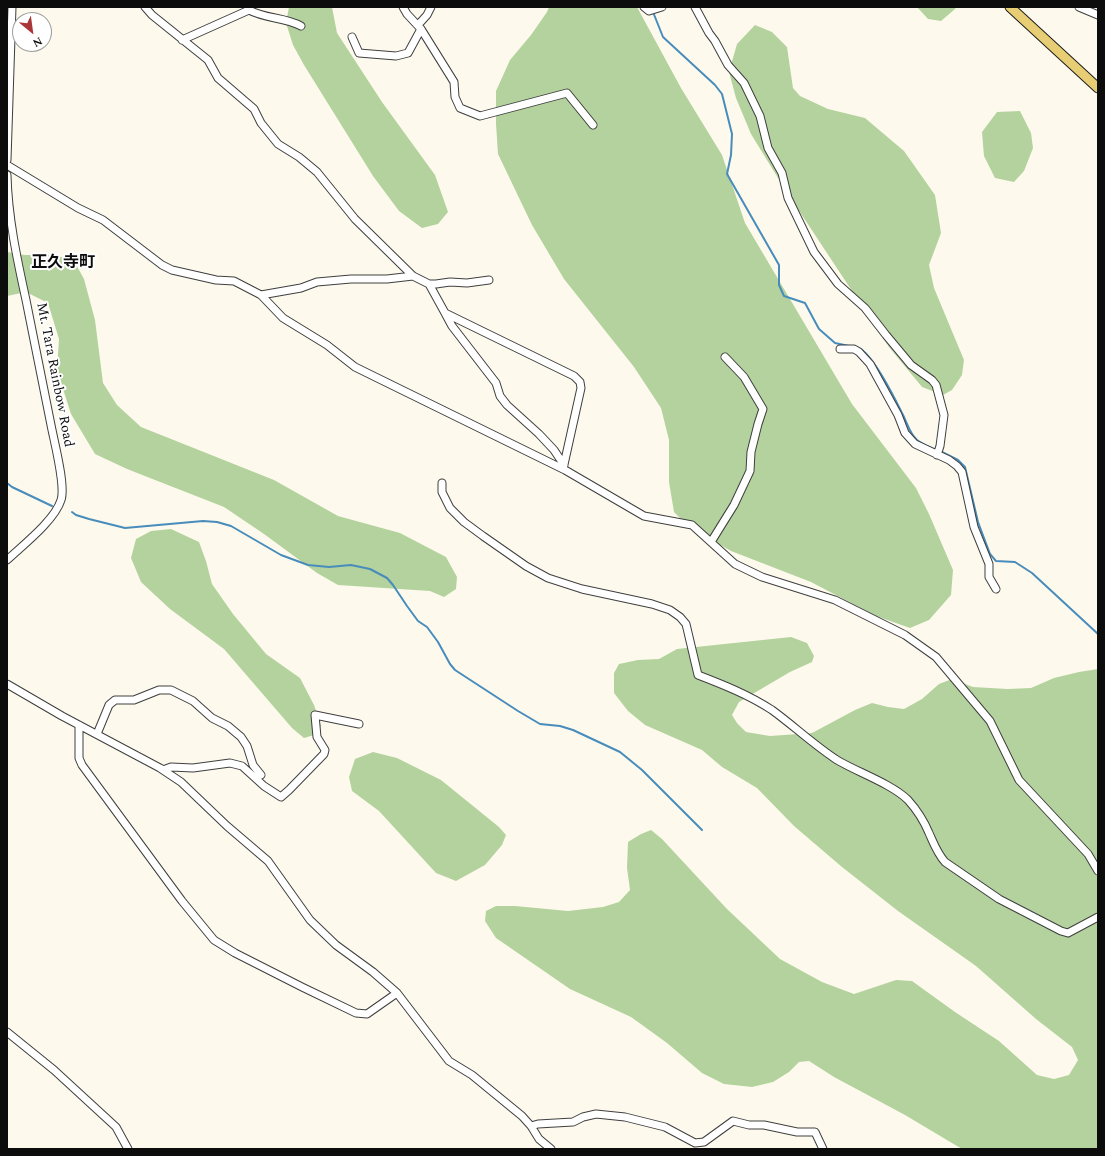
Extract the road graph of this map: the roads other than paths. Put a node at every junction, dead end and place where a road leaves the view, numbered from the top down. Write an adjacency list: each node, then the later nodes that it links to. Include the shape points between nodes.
1 (12, 7): 17 (street)
2 (145, 7): 14 (street)
3 (403, 7): 12 (street)
4 (431, 7): 12 (street)
5 (695, 7): 27 (street, via 728,65 744,83 757,109 768,148 782,173 788,198 814,252 838,284 865,308 911,366 936,385 944,415)
6 (1010, 7): 15 (main road)
7 (1079, 7): 10 (street)
8 (659, 8): 9 (street)
9 (647, 9)
10 (1098, 14)
11 (301, 26): 14 (street, via 291,21 258,15 249,10)
12 (420, 27): 13 (street, via 408,53 396,56 358,53); 16 (street, via 454,82 455,98 460,108 480,116 566,94)
13 (352, 38)
14 (182, 40): 20 (street, via 208,60 218,78 254,109 261,123 278,144 317,172 355,219)
15 (1098, 88)
16 (593, 125)
17 (7, 160)
18 (7, 165): 23 (street, via 102,220 162,265 172,270 216,280 234,281)
19 (7, 175): 31 (street, Mt. Tara Rainbow Road, via 12,232 62,493 57,509 48,521)
20 (413, 276): 22 (street); 23 (street, via 317,282)
21 (489, 280): 22 (street, via 467,284)
22 (429, 284): 24 (street)
23 (262, 296): 28 (street, via 282,318 327,345 355,367)
24 (445, 314): 28 (street, via 496,383 500,396 554,450); 28 (street, via 574,376 580,382 581,388)
25 (840, 349): 27 (street, via 854,349 860,352 870,364 905,433 915,444)
26 (725, 357): 30 (street, via 744,377 763,409 751,452 750,471 734,505)
27 (937, 454): 32 (street, via 949,460 962,472 974,527 989,564 989,576)
28 (563, 467): 30 (street, via 644,516 692,525)
29 (442, 483): 42 (street, via 442,492 450,508 464,522 526,566 548,578 587,590 652,604 680,616 686,624 698,675 746,695 772,710 837,760 906,799 916,810 945,862 999,900 1068,933)
30 (711, 542): 41 (street, via 735,564 762,577 835,600 905,635 936,657 990,721 1019,780 1088,854)
31 (7, 560)
32 (996, 589)
33 (7, 684): 35 (street)
34 (359, 724): 40 (street, via 315,715 317,737 325,750 324,754 281,797)
35 (79, 725): 36 (street); 43 (street, via 79,758 82,765 182,901 214,940 356,1013 367,1014)
36 (97, 734): 37 (street); 39 (street, via 109,705 115,700 134,700 159,690 171,690 193,701 212,718 241,736 253,765)
37 (163, 770): 40 (street, via 171,767 193,768 230,763 242,766); 43 (street, via 181,782 268,861 310,920 336,945)
38 (268, 770): 39 (street)
39 (261, 776): 40 (street)
40 (271, 790)
41 (1098, 871)
42 (1098, 916)
43 (397, 993): 45 (street, via 449,1061 472,1075)
44 (7, 1032): 46 (street, via 54,1070 116,1127)
45 (531, 1126): 47 (street, via 539,1139); 48 (street, via 573,1122 596,1114 624,1117 665,1127 695,1143 704,1142 733,1122 797,1132 815,1132)
46 (128, 1149)
47 (551, 1149)
48 (823, 1149)

